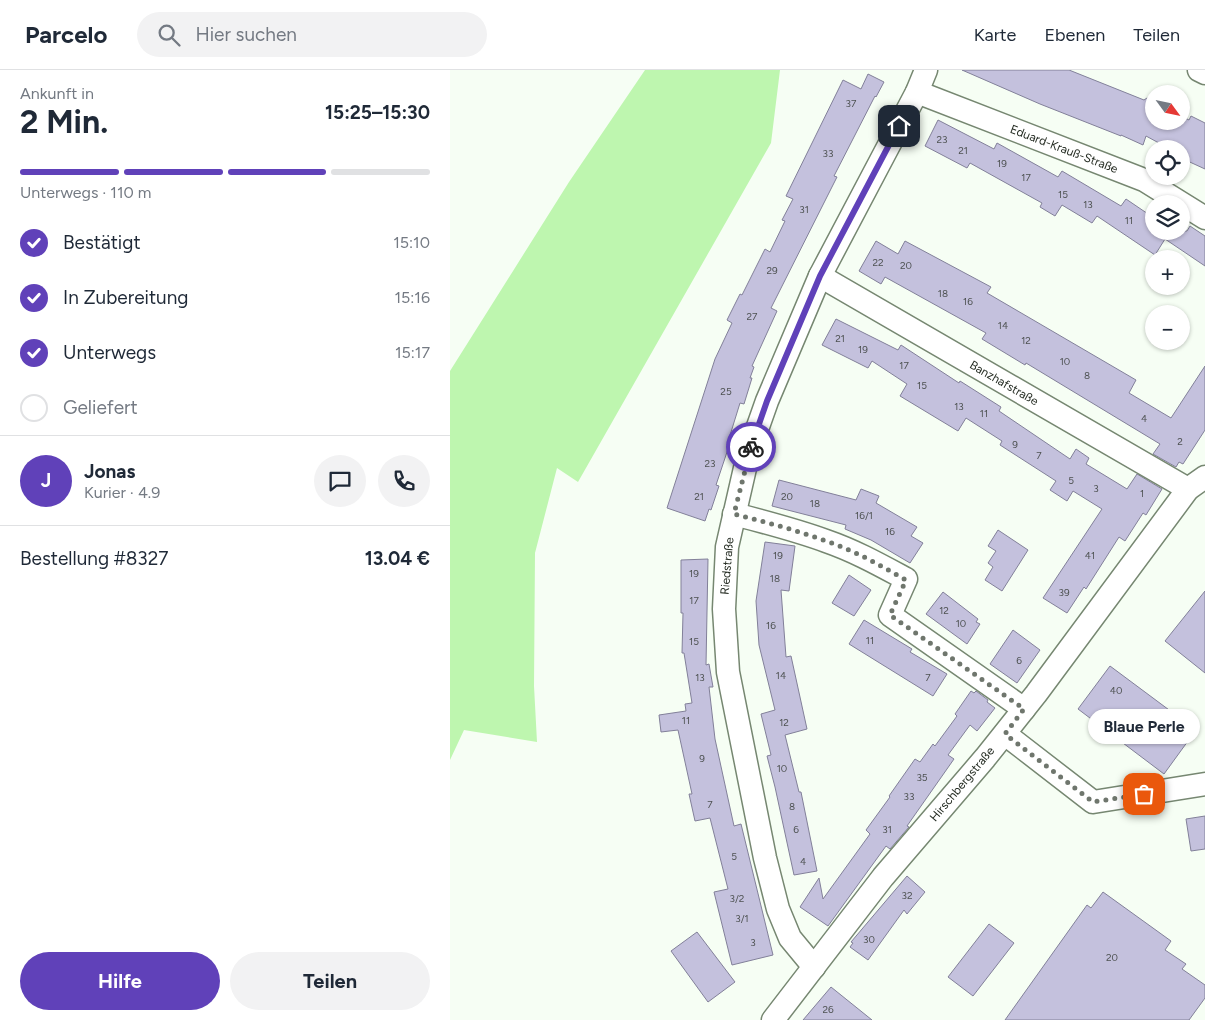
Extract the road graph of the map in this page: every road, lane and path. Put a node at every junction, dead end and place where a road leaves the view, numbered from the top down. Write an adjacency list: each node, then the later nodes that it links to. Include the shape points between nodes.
1 (926, 70): 4 (street, Riedstraße)
2 (1199, 70): 3 (street)
3 (1205, 73)
4 (916, 92): 5 (street, Eduard-Krauß-Straße, via 1144,180); 6 (street, Riedstraße)
5 (1205, 218)
6 (820, 276): 7 (street, Banzhafstraße); 8 (street, Riedstraße, via 767,401 748,455)
7 (1197, 483): 9 (street, Hirschbergstraße)
8 (734, 514): 9 (street, via 828,541 906,580 890,615); 12 (street, Riedstraße, via 727,547 724,609 728,672 778,908 790,938)
9 (1024, 709): 10 (street, Hirschbergstraße)
10 (1005, 734): 11 (street, via 1093,802); 12 (street, Hirschbergstraße, via 883,877)
11 (1205, 784)
12 (814, 967): 13 (street, Hirschbergstraße)
13 (773, 1020)

